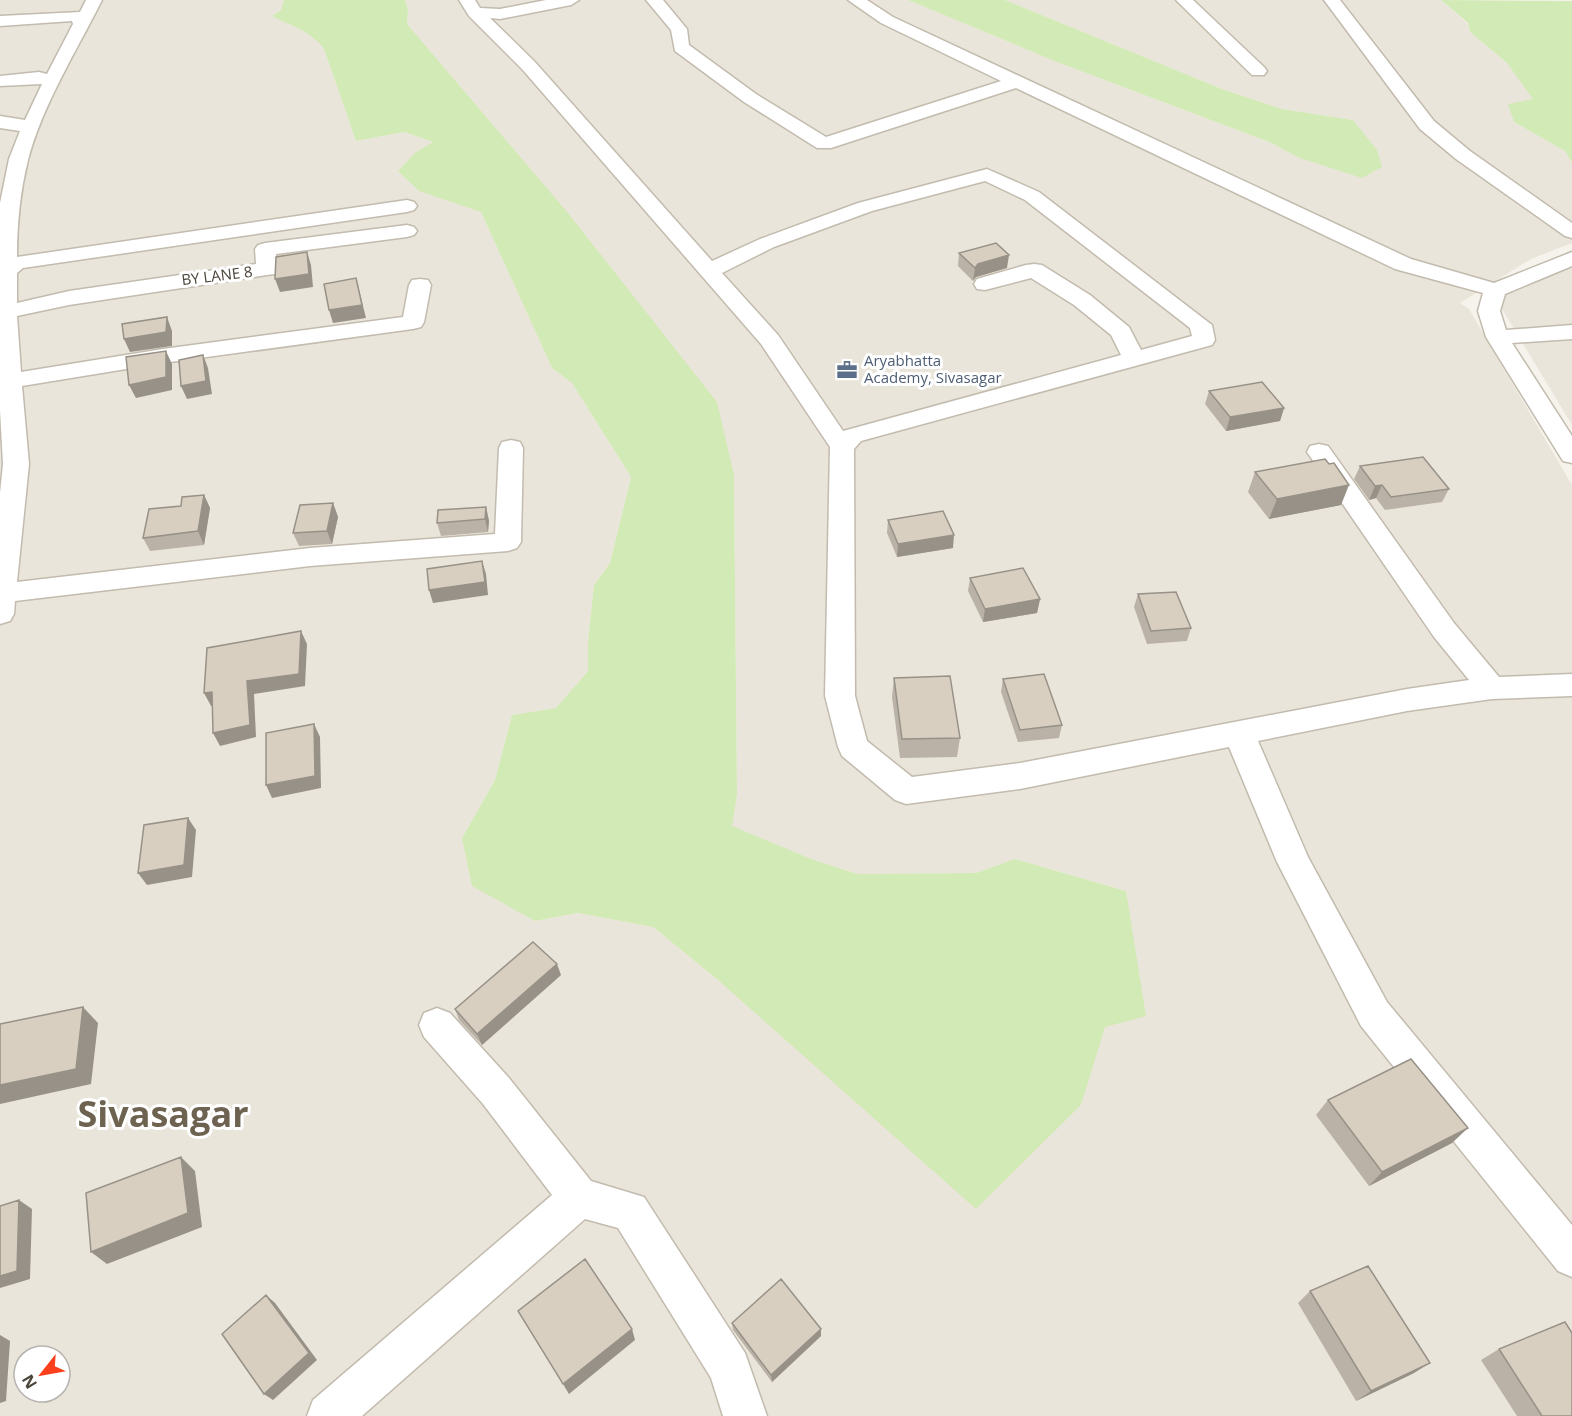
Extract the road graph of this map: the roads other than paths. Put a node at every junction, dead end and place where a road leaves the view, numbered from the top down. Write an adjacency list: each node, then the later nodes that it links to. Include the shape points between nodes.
1 (94, 0): 9 (street)
2 (571, 0): 7 (street, via 500,14)
3 (654, 0): 13 (street, via 679,29 681,47 750,98 824,144)
4 (856, 0): 13 (street, via 887,20)
5 (1184, 0): 10 (street)
6 (1332, 0): 20 (street, via 1427,125)
7 (471, 7): 23 (street, via 528,65)
8 (0, 21): 9 (street, via 76,16)
9 (82, 24): 12 (street)
10 (1258, 71)
11 (0, 81): 12 (street, via 39,77)
12 (52, 81): 15 (street)
13 (1018, 81): 26 (street, via 1403,264)
14 (0, 122): 15 (street)
15 (31, 127): 16 (street)
16 (7, 183): 18 (street)
17 (406, 206): 22 (street, via 17,263)
18 (4, 218): 22 (street)
19 (407, 231): 27 (street, BY LANE 8, via 265,249 267,269 80,296)
20 (1572, 232)
21 (1572, 258): 26 (street)
22 (7, 270): 27 (street)
23 (709, 271): 30 (street, via 766,243 866,207 987,175 1032,196 1201,325 1204,340); 32 (street, via 770,340)
24 (985, 284): 30 (street, via 1034,270 1082,300 1121,332)
25 (420, 285): 31 (street, via 413,322)
26 (1495, 290): 29 (street, via 1489,311)
27 (6, 312): 31 (street)
28 (1572, 332): 29 (street)
29 (1497, 337): 35 (street)
30 (1134, 359): 32 (street, via 852,436)
31 (10, 381): 36 (street, via 16,464)
32 (842, 447): 40 (street, via 840,696 853,747 906,790 1020,776)
33 (511, 448): 37 (street, via 508,542)
34 (1318, 452): 39 (street, via 1444,630)
35 (1572, 455)
36 (5, 518): 37 (street)
37 (2, 588)
38 (1572, 685): 39 (street)
39 (1492, 688): 40 (street, via 1407,700)
40 (1239, 733): 43 (street, via 1294,862 1374,1014)
41 (437, 1025): 42 (street, via 496,1092)
42 (579, 1198): 44 (street); 45 (street, via 630,1211 730,1368)
43 (1572, 1257)
44 (329, 1416)
45 (745, 1416)

